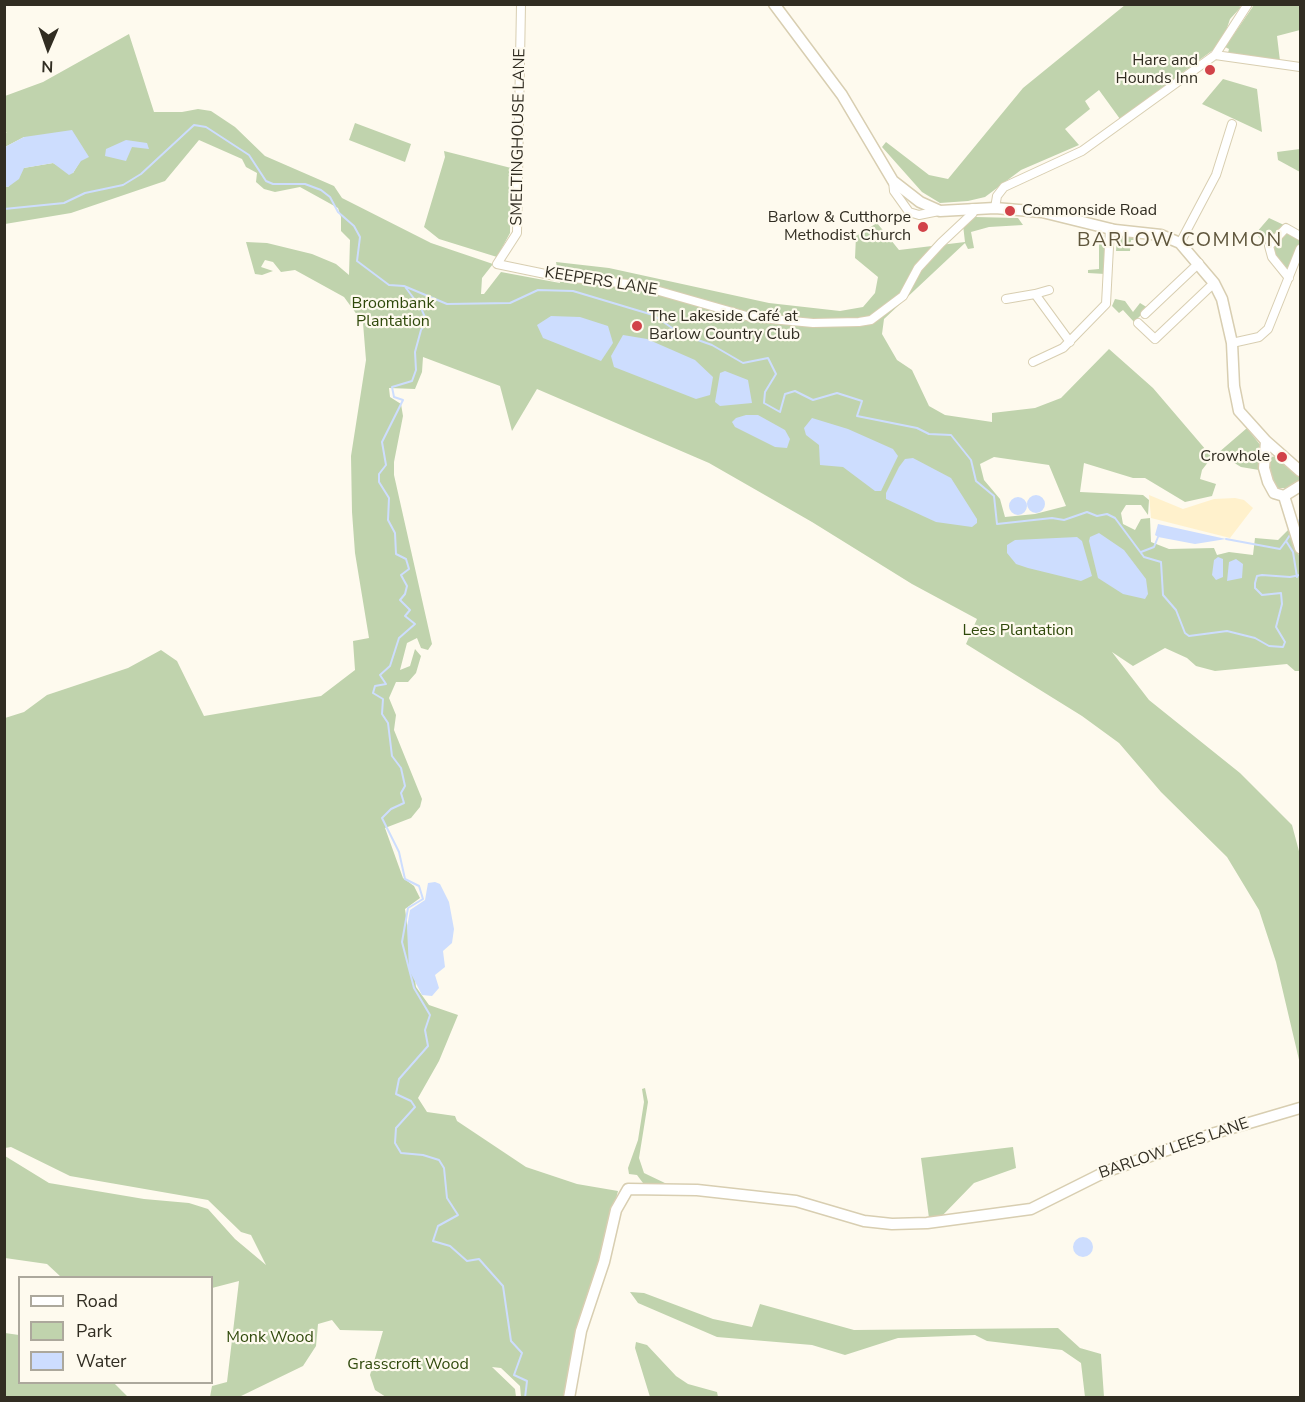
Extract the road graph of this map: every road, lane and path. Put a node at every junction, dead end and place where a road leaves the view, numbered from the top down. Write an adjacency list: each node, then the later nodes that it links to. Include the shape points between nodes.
1 (521, 4): 14 (street, SMELTINGHOUSE LANE, via 517,233)
2 (774, 4): 7 (street, via 842,95 893,181 920,202 940,211)
3 (1248, 4): 4 (street)
4 (1215, 55): 5 (street); 8 (street, via 1082,151 1004,188 997,196)
5 (1300, 67)
6 (1232, 124): 11 (street, via 1216,175)
7 (973, 208): 8 (street); 14 (street, KEEPERS LANE, via 973,213 918,268 903,296 871,320 859,322 813,323 750,317 638,285 555,276)
8 (995, 208): 9 (street, via 1061,215)
9 (1110, 228): 11 (street, via 1161,235); 22 (street, via 1106,304)
10 (1300, 236): 15 (street, via 1287,228 1269,246 1272,257)
11 (1180, 243): 13 (street)
12 (1300, 249): 15 (street)
13 (1199, 263): 16 (street); 20 (street)
14 (497, 264)
15 (1289, 278): 23 (street, via 1268,329 1259,337)
16 (1214, 284): 21 (street, via 1155,339); 23 (street, via 1229,322)
17 (1049, 290): 18 (street)
18 (1035, 294): 19 (street); 22 (street)
19 (1006, 299)
20 (1145, 314)
21 (1138, 323)
22 (1070, 342): 24 (street, via 1052,356)
23 (1232, 344): 25 (street, via 1239,411)
24 (1033, 362)
25 (1266, 441): 26 (street); 28 (street, via 1264,468 1268,482 1274,493)
26 (1300, 471)
27 (1300, 486): 28 (street)
28 (1284, 496): 29 (street)
29 (1300, 548)
30 (1300, 1108): 31 (street, BARLOW LEES LANE, via 1105,1172 1031,1209 927,1223 864,1221 796,1201 697,1190 628,1189 616,1210 601,1274 581,1331)
31 (569, 1398)

